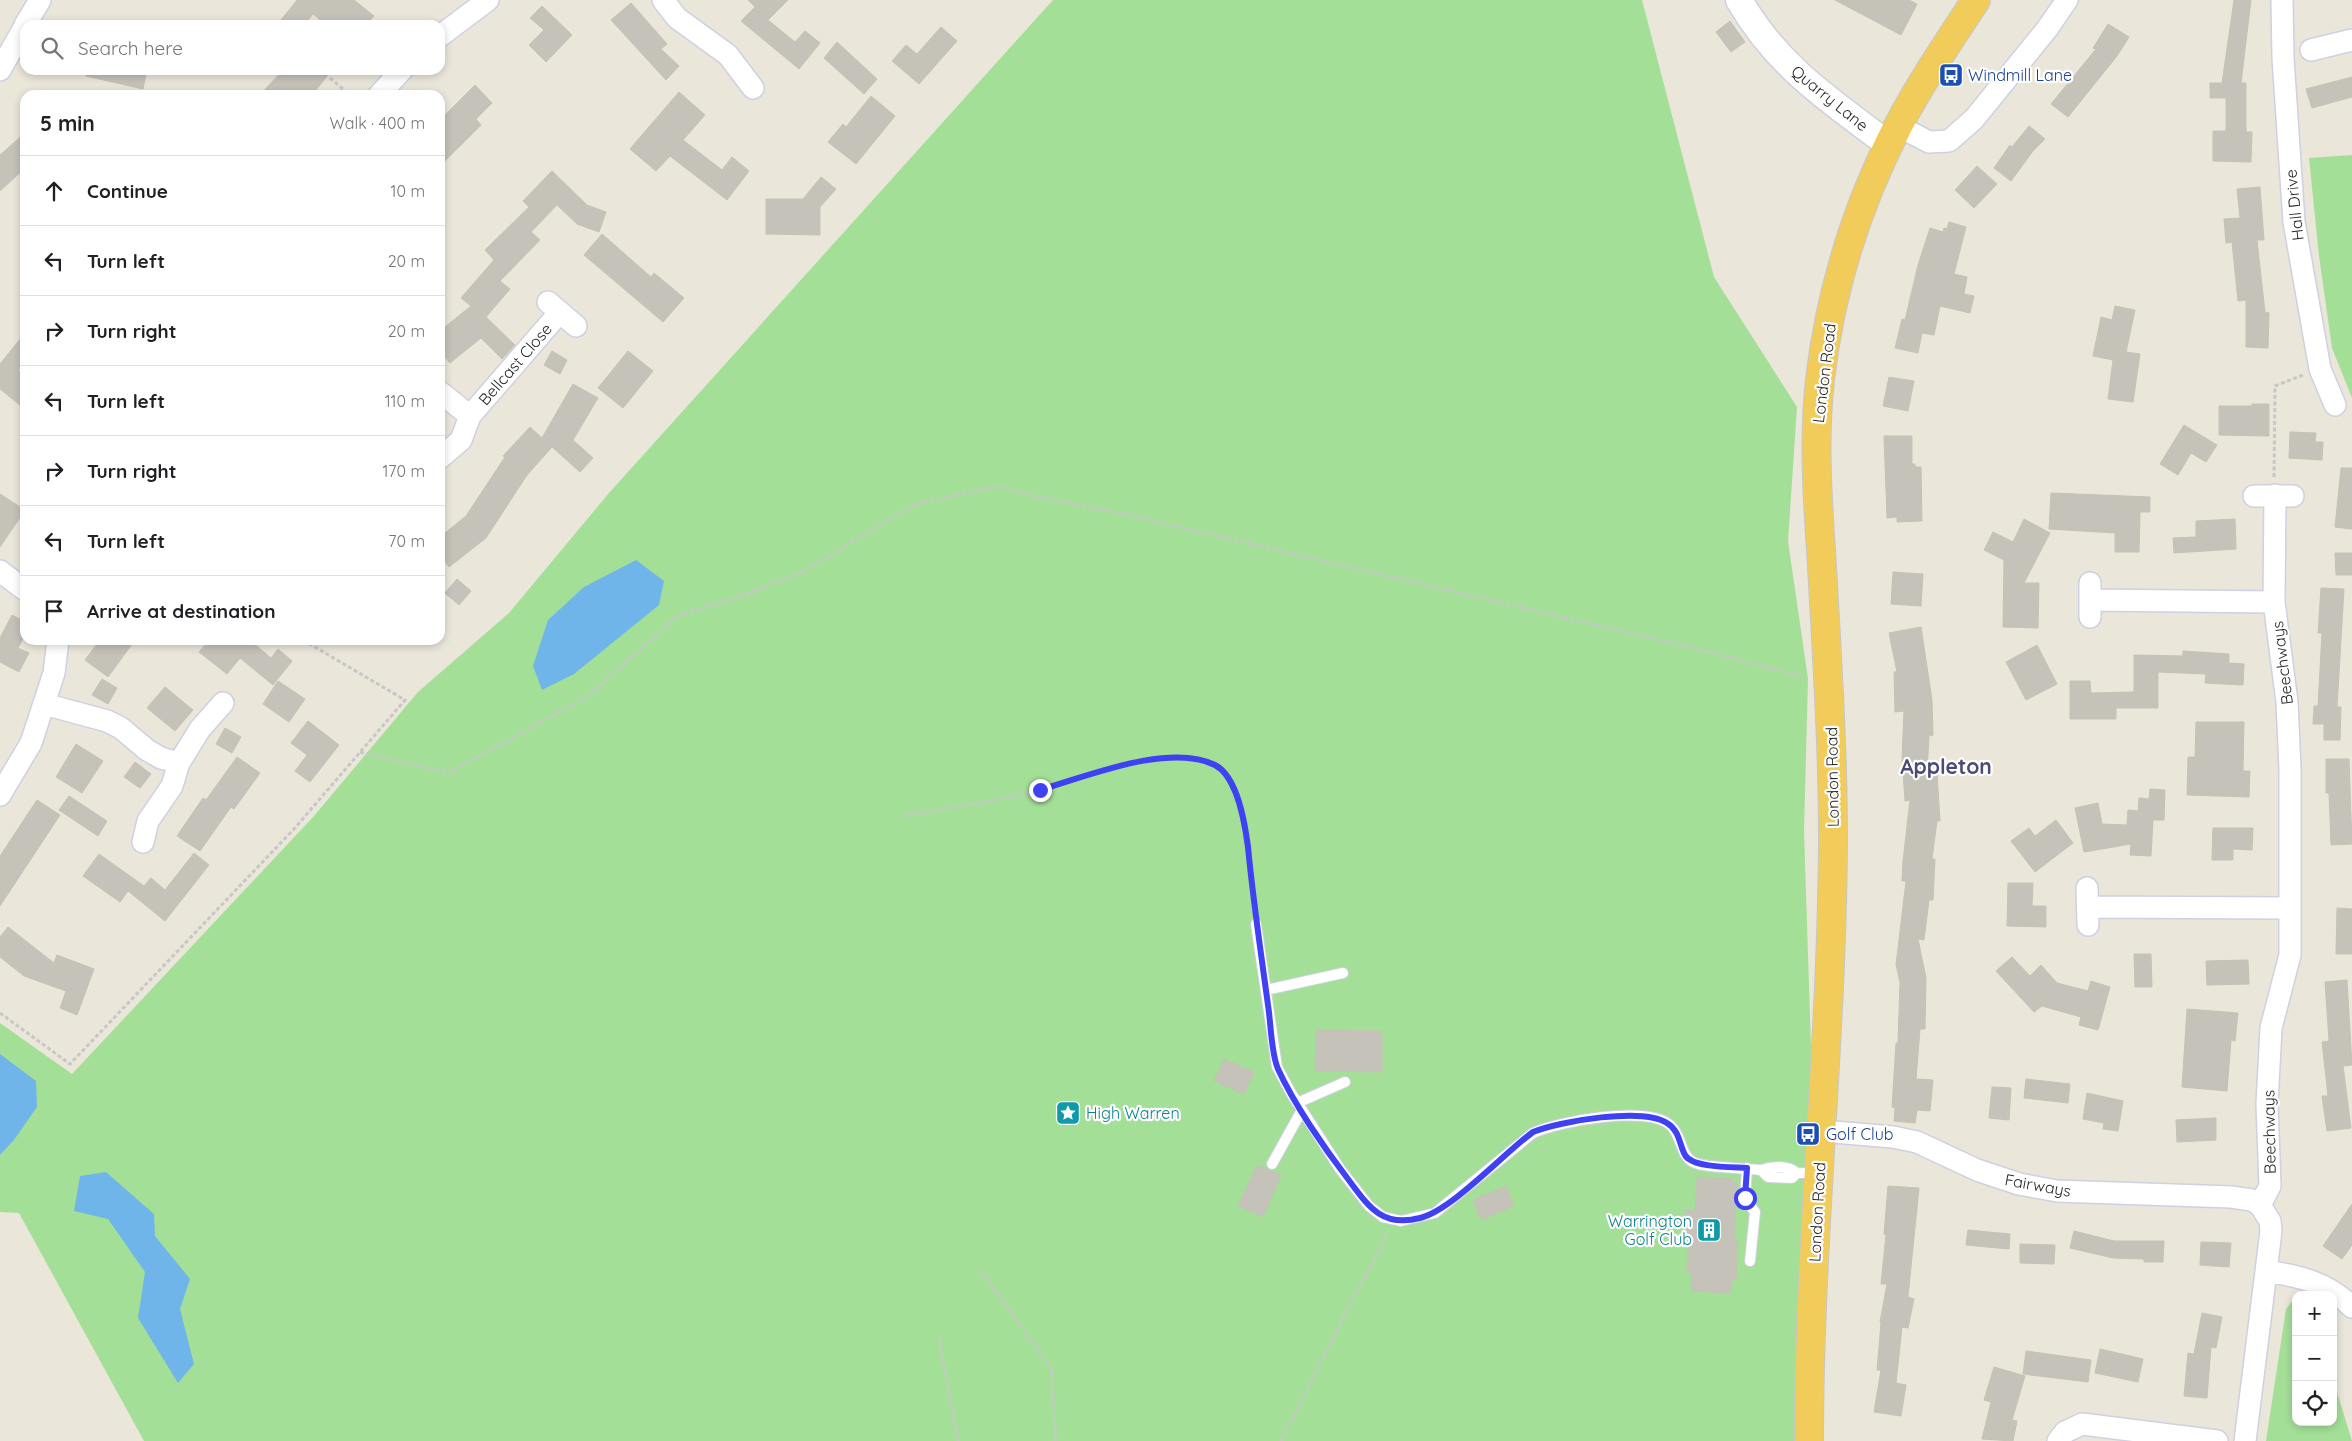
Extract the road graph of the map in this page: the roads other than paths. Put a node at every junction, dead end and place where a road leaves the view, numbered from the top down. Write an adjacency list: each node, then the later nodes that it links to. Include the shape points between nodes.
1 (40, 0): 8 (street)
2 (663, 0): 15 (street, via 677,18 728,55)
3 (1738, 0): 17 (street, Quarry Lane, via 1754,28 1804,82)
4 (1976, 0): 17 (highway, London Road, via 1918,90)
5 (2067, 0): 17 (street, via 1974,119 1949,141 1929,142)
6 (2282, 0): 20 (street, Hall Drive, via 2294,222 2320,369)
7 (485, 1): 9 (street)
8 (28, 20)
9 (445, 32)
10 (20, 34): 13 (street)
11 (2352, 40): 12 (street)
12 (2311, 50)
13 (0, 70)
14 (397, 75): 16 (street)
15 (753, 88)
16 (384, 90)
17 (1893, 136): 41 (highway, London Road, via 1864,202 1841,275 1825,346 1817,414 1817,485 1829,683 1833,830)
18 (576, 326): 21 (street, Bellcast Close, via 554,307)
19 (445, 396): 21 (street, Bellcast Close)
20 (2336, 405)
21 (470, 416): 22 (street, Bellcast Close, via 461,440)
22 (445, 454)
23 (2274, 496): 27 (street)
24 (0, 571): 25 (street)
25 (20, 586)
26 (2090, 600): 27 (street, Beechways)
27 (2274, 602): 35 (street, Beechways, via 2288,731)
28 (57, 645): 30 (street, via 54,673)
29 (224, 703): 31 (street, via 200,729)
30 (44, 704): 31 (street, via 107,721 121,728 147,750); 32 (street, via 32,743)
31 (179, 763): 33 (street, via 172,786 148,822)
32 (0, 795)
33 (143, 842)
34 (2088, 907): 35 (street)
35 (2290, 908): 45 (street, Beechways, via 2290,955 2271,1028 2267,1104 2270,1186)
36 (1256, 924): 38 (lane)
37 (1343, 972): 38 (lane)
38 (1266, 990): 40 (lane, via 1277,1067)
39 (1346, 1082): 40 (lane)
40 (1300, 1106): 42 (lane); 43 (lane, via 1368,1206 1383,1217 1401,1221 1435,1212 1533,1132 1597,1117 1656,1117 1675,1129 1686,1156 1694,1163)
41 (1822, 1131): 44 (highway, London Road); 45 (street, Fairways, via 1917,1142 1977,1170 2019,1184 2057,1191 2231,1196)
42 (1272, 1164)
43 (1747, 1168): 44 (lane, via 1762,1170 1771,1166); 46 (lane, via 1745,1198 1755,1212)
44 (1808, 1173): 49 (highway, London Road, via 1813,1279)
45 (2260, 1205): 47 (street, via 2270,1221)
46 (1750, 1261)
47 (2266, 1271): 48 (street, via 2299,1276 2322,1284); 52 (street)
48 (2352, 1307)
49 (1809, 1441)
50 (2058, 1441): 51 (street, via 2065,1432 2082,1424)
51 (2217, 1441)
52 (2245, 1441)

